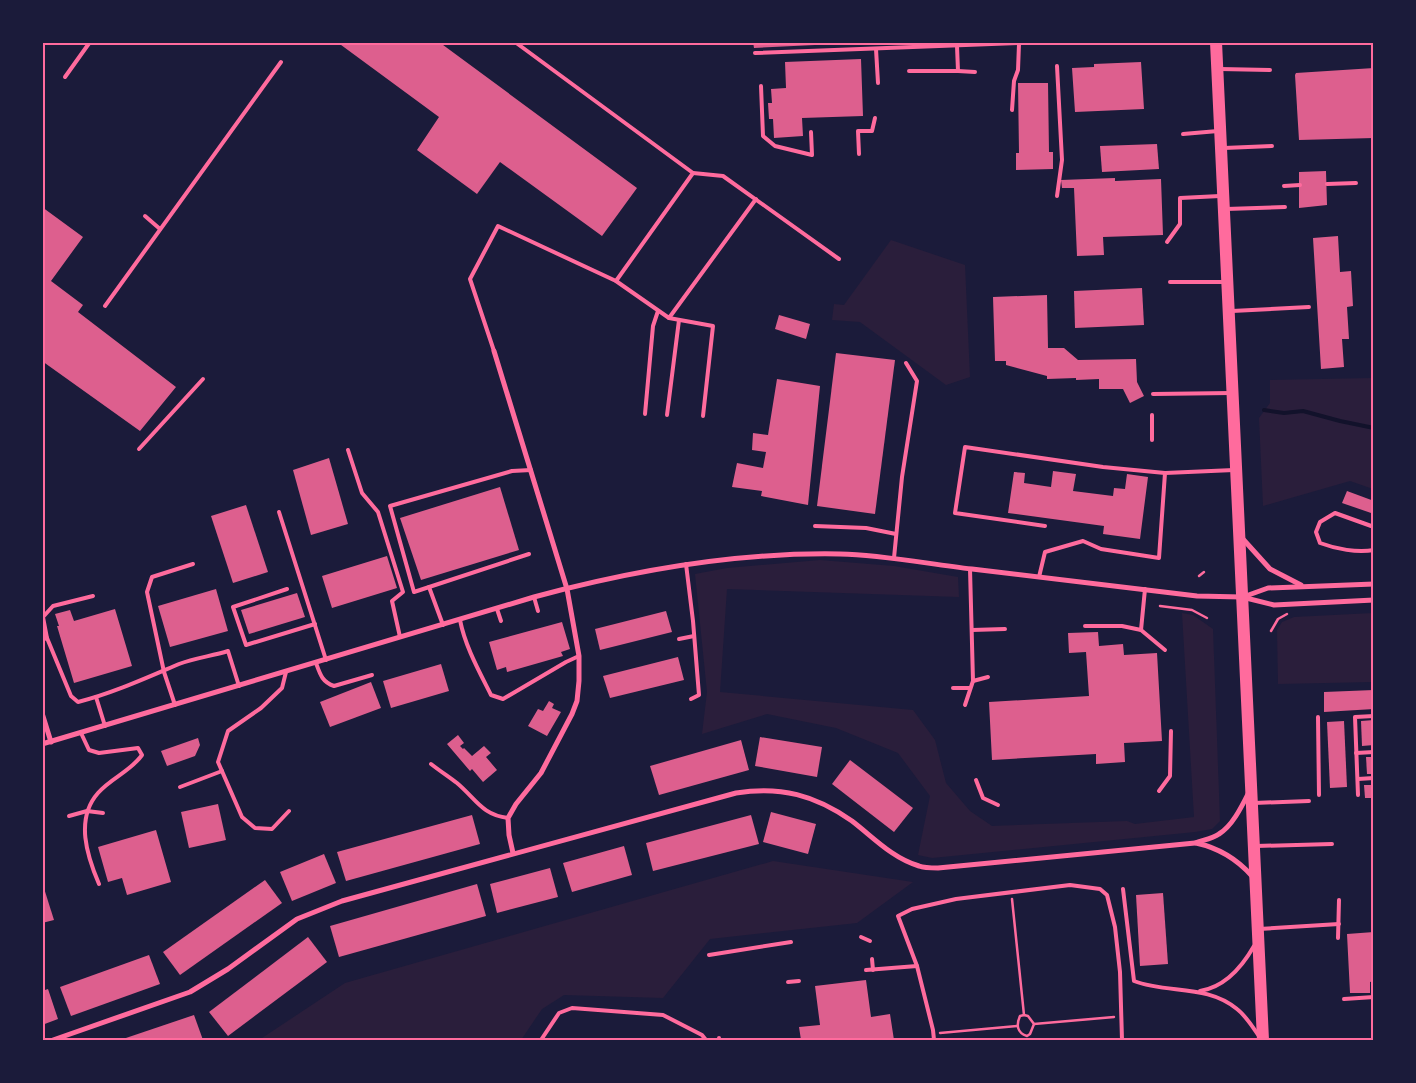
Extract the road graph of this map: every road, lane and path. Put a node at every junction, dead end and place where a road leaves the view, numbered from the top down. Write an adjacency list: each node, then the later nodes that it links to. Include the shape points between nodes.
1 (90, 42): 16 (lane)
2 (515, 42): 27 (lane)
3 (1047, 42): 5 (lane)
4 (1216, 42): 11 (main road)
5 (1019, 44): 6 (lane); 19 (lane)
6 (957, 46): 7 (lane); 14 (lane)
7 (876, 49): 8 (lane); 17 (lane)
8 (755, 53)
9 (281, 62): 38 (lane)
10 (1057, 66): 33 (lane, via 1062,160)
11 (1218, 69): 12 (lane); 21 (main road)
12 (1270, 70)
13 (909, 71): 14 (lane)
14 (958, 71): 15 (lane)
15 (975, 72)
16 (65, 77)
17 (878, 83)
18 (762, 86): 22 (lane, via 763,136 775,146 812,155)
19 (1012, 110)
20 (875, 118): 26 (lane, via 872,131 858,131)
21 (1220, 130): 23 (lane); 25 (main road)
22 (812, 132)
23 (1183, 134)
24 (1272, 146): 25 (lane)
25 (1221, 148): 32 (main road)
26 (859, 154)
27 (693, 173): 34 (lane, via 723,176); 41 (lane)
28 (1356, 183): 29 (lane)
29 (1326, 184)
30 (1300, 185): 31 (lane)
31 (1284, 186)
32 (1223, 195): 36 (main road); 39 (lane, via 1180,198 1180,224)
33 (1057, 196)
34 (756, 199): 40 (lane); 48 (lane)
35 (1285, 207): 36 (lane)
36 (1224, 210): 43 (main road)
37 (145, 216): 38 (lane)
38 (160, 229): 44 (lane)
39 (1167, 242)
40 (839, 259)
41 (616, 281): 46 (lane); 50 (lane, via 498,226 470,278)
42 (1170, 282): 43 (lane)
43 (1227, 282): 47 (main road)
44 (105, 306)
45 (1309, 307): 47 (lane)
46 (658, 311): 48 (lane); 55 (lane, via 653,326)
47 (1229, 312): 53 (main road)
48 (668, 318): 49 (lane)
49 (679, 320): 56 (lane); 58 (lane, via 713,326)
50 (494, 351): 62 (street)
51 (906, 363): 69 (lane, via 917,381)
52 (203, 379): 60 (lane)
53 (1233, 393): 54 (lane); 63 (main road)
54 (1153, 394)
55 (645, 414)
56 (667, 415)
57 (1152, 415): 59 (lane)
58 (703, 416)
59 (1152, 440)
60 (139, 449)
61 (348, 450): 105 (lane, via 362,493 378,512 403,592 392,602)
62 (531, 470): 82 (lane, via 512,471 390,506 414,592); 83 (street)
63 (1237, 470): 64 (lane); 70 (main road)
64 (1165, 473): 67 (lane, via 964,447 955,513); 78 (lane, via 1159,558 1101,549 1083,541 1045,552)
65 (279, 512): 97 (lane)
66 (815, 526): 69 (lane, via 866,528)
67 (1045, 526)
68 (1374, 527): 71 (lane, via 1335,513 1320,522 1316,532 1320,543 1333,548)
69 (896, 534): 73 (lane)
70 (1240, 535): 81 (street, via 1270,569); 87 (main road)
71 (1374, 550)
72 (529, 554): 82 (lane)
73 (894, 558): 75 (street, via 841,554 772,555); 76 (street)
74 (194, 564): 112 (lane, via 152,578 147,592)
75 (686, 564): 83 (street); 104 (lane)
76 (970, 569): 78 (street); 101 (lane)
77 (1204, 572): 79 (path)
78 (1039, 576): 84 (street)
79 (1200, 576)
80 (1374, 584): 81 (street)
81 (1304, 586): 87 (street, via 1268,588)
82 (429, 587): 98 (lane)
83 (567, 589): 88 (street); 109 (street)
84 (1145, 589): 87 (street, via 1197,596); 102 (lane)
85 (287, 590): 97 (lane, via 233,606 246,645)
86 (93, 596): 106 (lane, via 53,606 43,617)
87 (1242, 597): 89 (street, via 1274,605); 140 (main road)
88 (534, 598): 91 (street); 92 (lane)
89 (1374, 600)
90 (1160, 606): 93 (path, via 1192,610)
91 (497, 609): 95 (street); 96 (lane)
92 (538, 610)
93 (1207, 618)
94 (1278, 619): 103 (path)
95 (460, 620): 98 (street); 109 (lane, via 472,658 491,695 503,699)
96 (501, 621)
97 (314, 624): 110 (lane)
98 (443, 625): 105 (street)
99 (1085, 626): 102 (lane, via 1122,626)
100 (1005, 629): 101 (lane)
101 (972, 630): 116 (lane)
102 (1140, 630): 108 (lane)
103 (1271, 631)
104 (694, 636): 107 (lane); 121 (lane, via 699,695)
105 (400, 637): 110 (street)
106 (45, 639): 120 (lane, via 71,696 78,702)
107 (679, 639)
108 (1165, 650)
109 (579, 656): 151 (street, via 577,701 572,714 541,773)
110 (326, 660): 111 (street)
111 (316, 663): 113 (street); 114 (lane, via 321,678 334,686)
112 (164, 672): 117 (lane, via 180,664 228,651); 120 (lane); 122 (lane)
113 (286, 672): 117 (street); 135 (lane, via 282,688 261,708 228,731 218,762)
114 (372, 675)
115 (988, 677): 116 (lane)
116 (973, 681): 119 (lane)
117 (239, 686): 122 (street)
118 (953, 688): 119 (lane)
119 (970, 688): 123 (lane)
120 (96, 697): 127 (lane)
121 (691, 699)
122 (175, 705): 127 (street)
123 (965, 705)
124 (42, 713): 130 (street)
125 (1374, 716): 133 (lane, via 1355,717)
126 (1318, 717): 142 (lane)
127 (104, 726): 129 (street)
128 (1171, 731): 141 (lane, via 1170,776)
129 (81, 733): 130 (street); 147 (lane, via 89,750 99,753 138,748 142,755 98,793)
130 (51, 742): 131 (street)
131 (42, 744)
132 (1374, 752): 133 (lane)
133 (1356, 754): 137 (lane)
134 (431, 764): 151 (lane, via 483,808 496,816)
135 (222, 771): 139 (lane); 148 (lane, via 242,818 255,828 272,828)
136 (1374, 778): 137 (lane)
137 (1358, 779): 143 (lane)
138 (976, 780): 146 (lane, via 983,798)
139 (180, 787)
140 (1251, 789): 145 (main road); 152 (street, via 1225,828 1211,838)
141 (1159, 790)
142 (1319, 795)
143 (1358, 795)
144 (1309, 801): 145 (lane)
145 (1252, 803): 154 (main road)
146 (998, 805)
147 (87, 811): 149 (lane); 150 (lane); 157 (lane, via 85,833 91,864)
148 (289, 811)
149 (103, 813)
150 (69, 816)
151 (508, 818): 155 (street)
152 (1195, 843): 155 (street, via 938,868 919,866 900,858 818,801 786,792 755,790); 156 (street, via 1228,855)
153 (1332, 844): 154 (lane)
154 (1254, 846): 156 (main road)
155 (513, 853): 183 (street, via 324,907 288,925 190,992)
156 (1255, 879): 162 (main road)
157 (100, 884)
158 (1123, 889): 174 (lane, via 1134,980 1147,985)
159 (1012, 892): 169 (lane, via 956,899 898,916); 177 (path); 178 (lane, via 1070,886 1100,889 1107,896 1115,927)
160 (1339, 900): 161 (lane)
161 (1339, 924): 162 (lane); 164 (lane)
162 (1258, 934): 174 (lane, via 1245,960 1228,978 1211,988); 189 (main road)
163 (861, 937): 165 (lane)
164 (1338, 938)
165 (870, 940)
166 (791, 942): 167 (lane)
167 (708, 954)
168 (872, 959): 171 (lane)
169 (917, 966): 171 (lane); 181 (lane)
170 (866, 970): 171 (lane)
171 (873, 970)
172 (799, 981): 173 (lane)
173 (788, 982)
174 (1195, 991): 189 (lane, via 1230,1004 1244,1015)
175 (1374, 997): 176 (lane)
176 (1344, 999)
177 (1024, 1014): 179 (path); 180 (path)
178 (1121, 1017): 179 (path); 188 (lane)
179 (1034, 1024): 182 (path)
180 (1017, 1026): 181 (path); 182 (path)
181 (934, 1034): 186 (lane)
182 (1027, 1036): 187 (path)
183 (53, 1040)
184 (541, 1040): 185 (lane, via 559,1013 572,1008 663,1015)
185 (706, 1040)
186 (934, 1040)
187 (1027, 1040)
188 (1122, 1040)
189 (1262, 1040)

